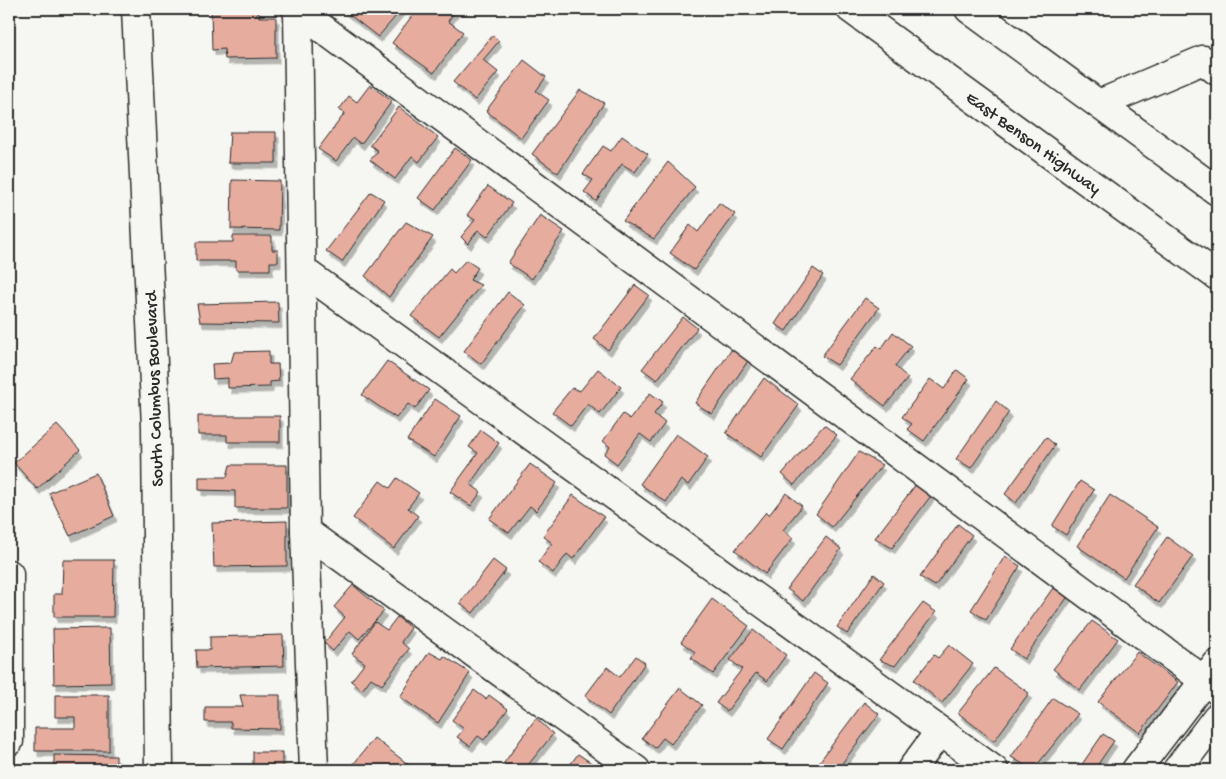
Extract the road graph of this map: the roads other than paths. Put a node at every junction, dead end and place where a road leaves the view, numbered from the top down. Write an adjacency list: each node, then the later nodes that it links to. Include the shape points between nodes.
1 (136, 9): 16 (street, South Columbus Boulevard, via 156,426)
2 (851, 9): 9 (street, East Benson Highway)
3 (968, 9): 6 (street)
4 (297, 10): 8 (street); 12 (street)
5 (1212, 61): 6 (street)
6 (1099, 104): 7 (street)
7 (1217, 191)
8 (302, 270): 10 (street); 14 (street)
9 (1217, 276)
10 (305, 531): 17 (street); 18 (street)
11 (9, 574): 15 (street)
12 (1213, 678): 21 (street)
13 (1217, 716): 22 (street)
14 (940, 731): 19 (street); 20 (street)
15 (9, 741)
16 (159, 770)
17 (314, 770)
18 (636, 770)
19 (911, 770)
20 (994, 770)
21 (1136, 770)
22 (1177, 770)

